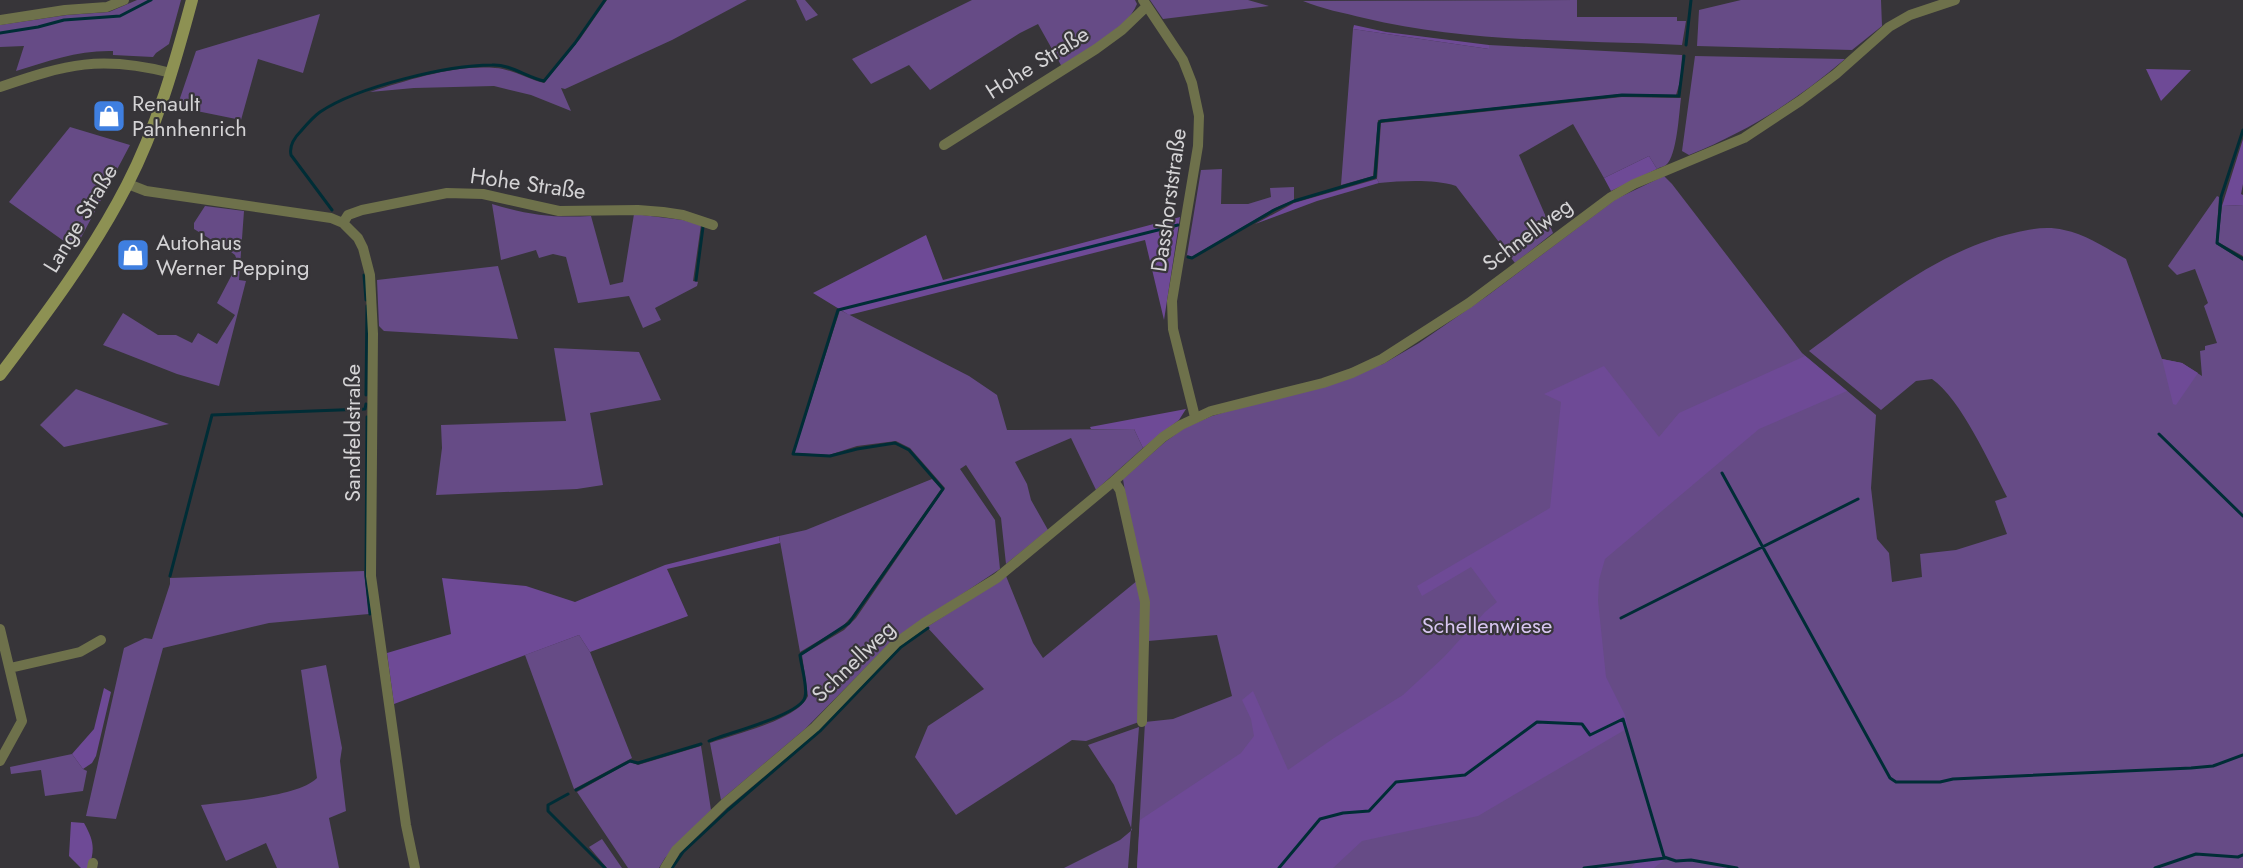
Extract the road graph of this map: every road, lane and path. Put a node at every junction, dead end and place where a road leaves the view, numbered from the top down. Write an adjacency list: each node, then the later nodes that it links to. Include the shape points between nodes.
1 (124, 0): 5 (street, via 107,7)
2 (192, 0): 6 (main road, Lange Straße)
3 (1955, 0): 13 (street, Schnellweg, via 1910,15 1889,27 1836,74 1744,138 1611,197 1469,303 1382,359 1323,383)
4 (1145, 3): 8 (street, Hohe Straße, via 1122,30 1096,49); 13 (street, Dasshorststraße, via 1183,60 1199,116 1198,146 1172,301 1173,329)
5 (0, 20)
6 (171, 73): 7 (street, via 106,62 53,69); 9 (main road, Lange Straße)
7 (0, 87)
8 (944, 145)
9 (128, 184): 10 (street, via 146,191 332,218); 12 (main road, Lange Straße, via 52,305)
10 (343, 223): 11 (street, Hohe Straße, via 348,215 362,210 460,193 483,194 559,211 663,212); 20 (street, Sandfeldstraße, via 363,248 370,275 371,576)
11 (713, 225)
12 (0, 375)
13 (1195, 417): 14 (street, Schnellweg, via 1162,437)
14 (1114, 481): 18 (street, via 1120,490 1145,602); 21 (street, Schnellweg, via 997,578 896,643 814,727 676,850)
15 (1, 634): 17 (street)
16 (101, 640): 17 (street, via 80,652)
17 (10, 668): 19 (street, via 22,721)
18 (1142, 722)
19 (0, 761)
20 (415, 868)
21 (665, 868)

